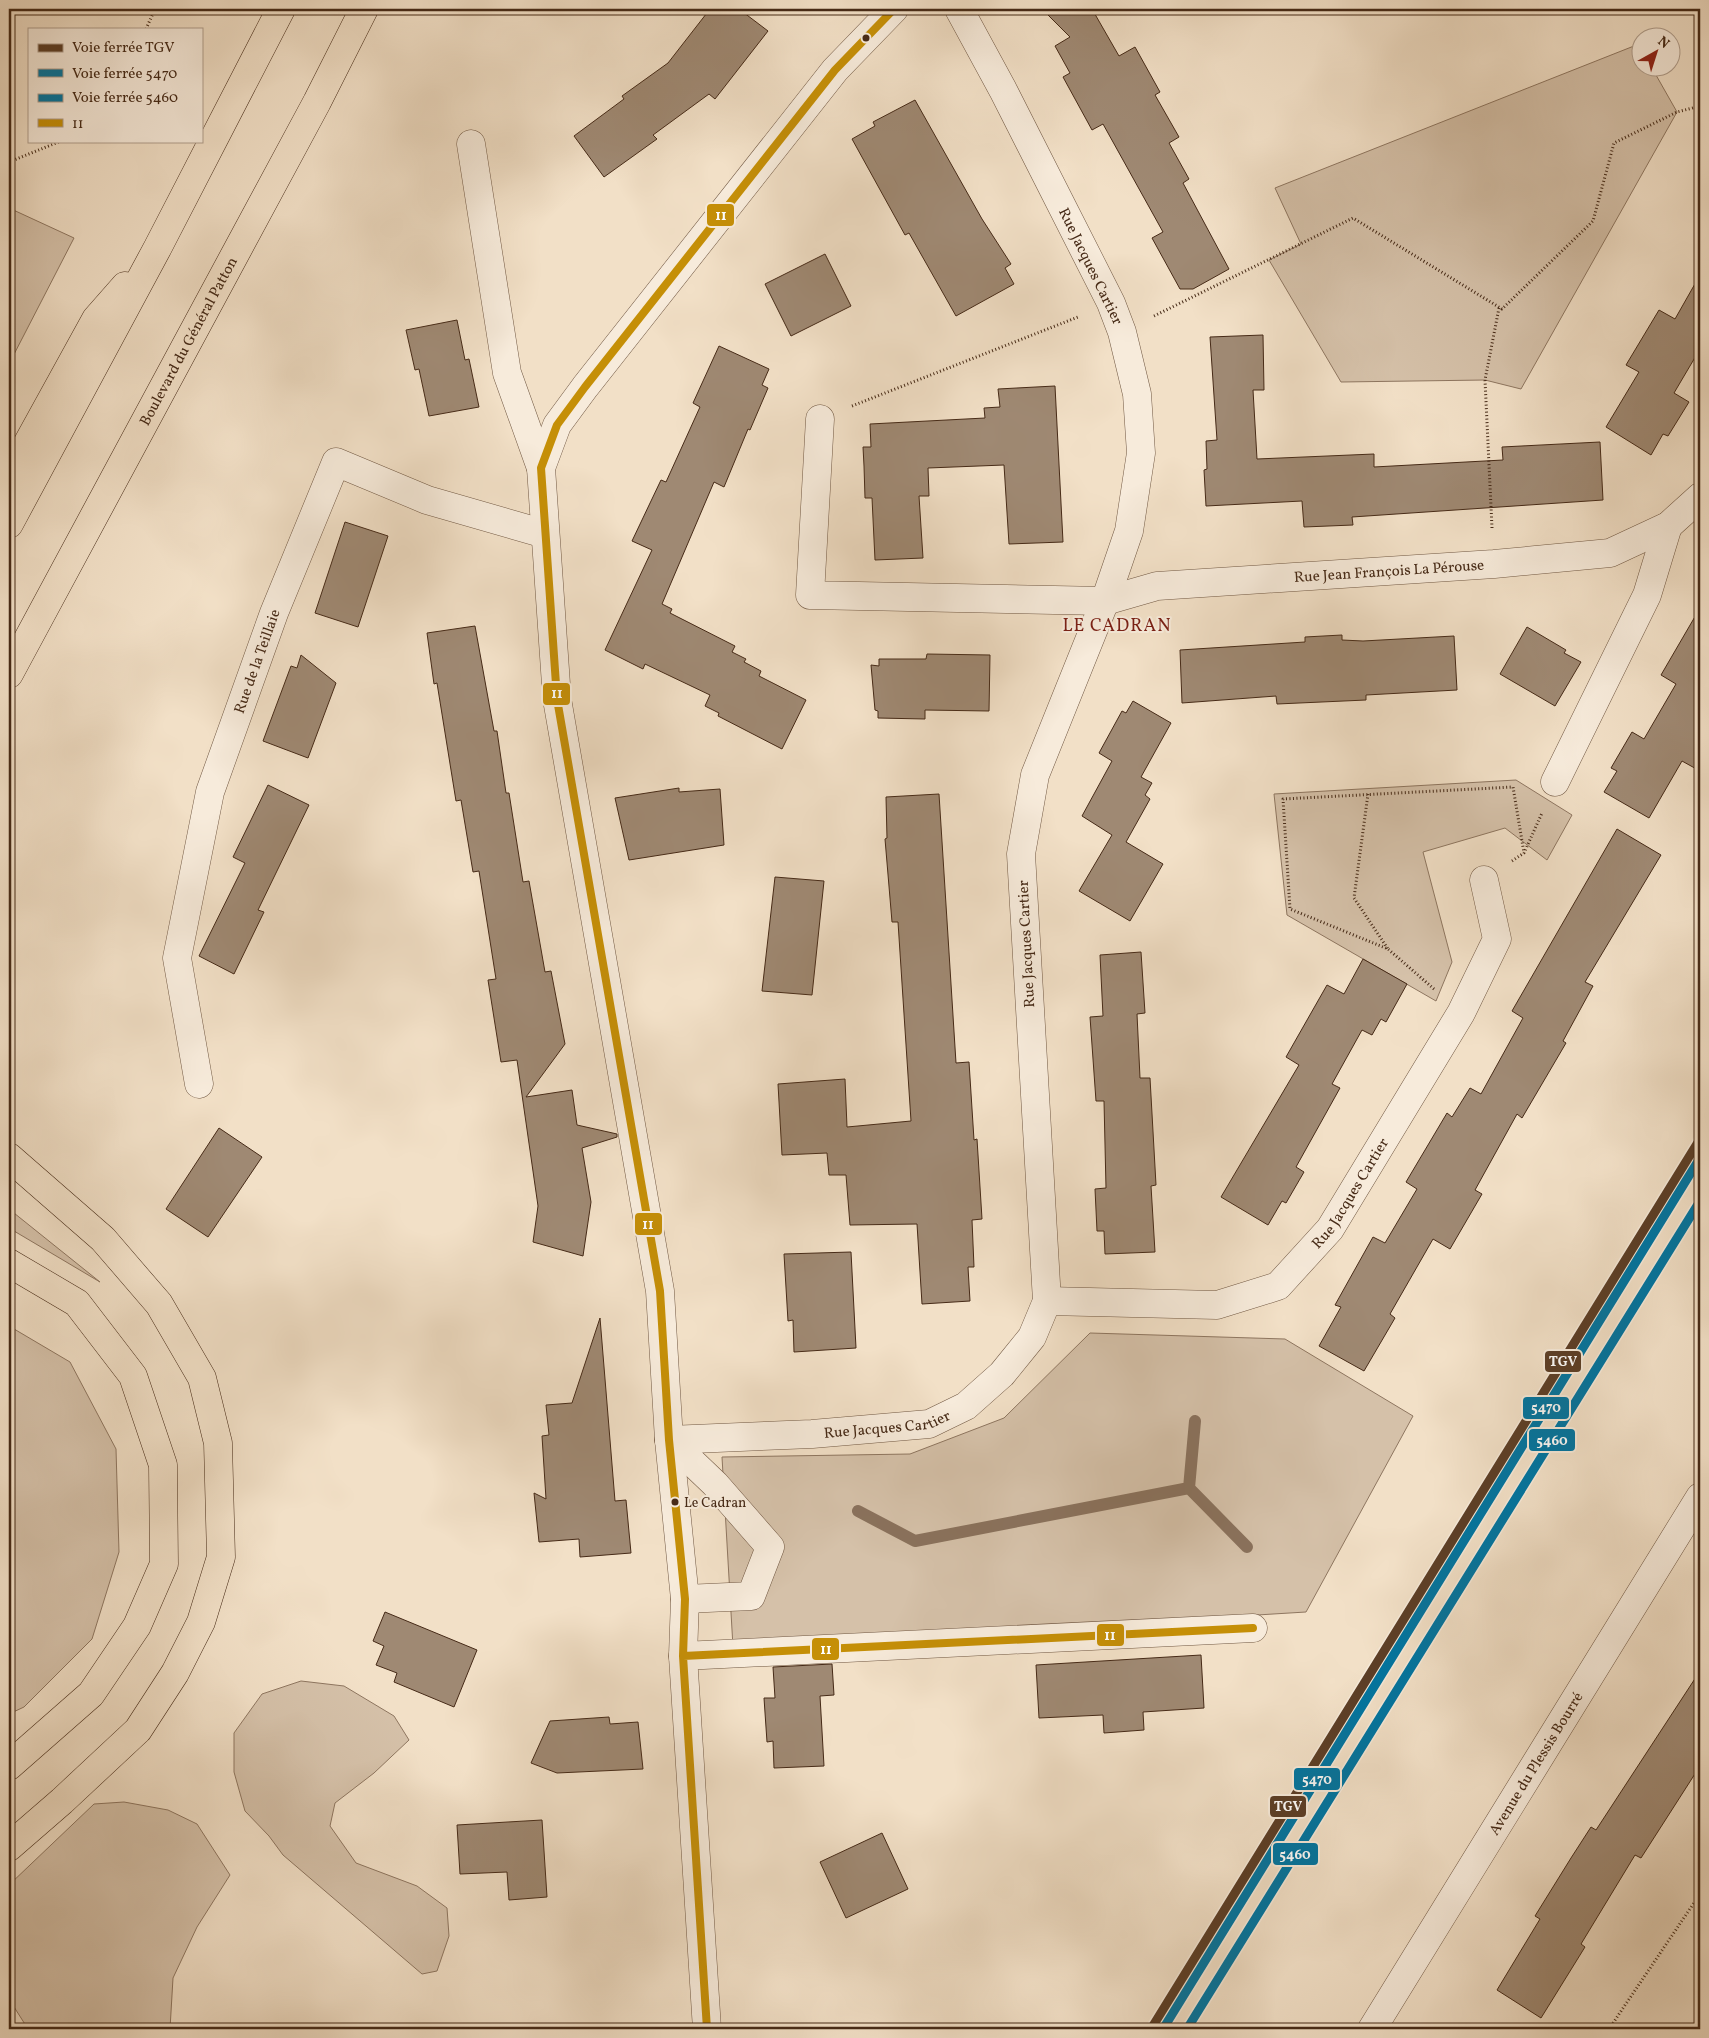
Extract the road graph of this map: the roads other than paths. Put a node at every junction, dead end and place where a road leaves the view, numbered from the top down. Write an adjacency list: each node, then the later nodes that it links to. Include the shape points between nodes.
1 (281, 9): 6 (highway)
2 (364, 9): 15 (highway, Boulevard du Général Patton)
3 (894, 9): 8 (street, via 836,70 585,387 557,425)
4 (959, 9): 14 (street, Rue Jacques Cartier, via 1111,303 1122,332 1137,394 1141,453 1129,531)
5 (471, 144): 8 (street, via 507,373)
6 (158, 247): 9 (highway, via 96,319); 11 (highway)
7 (820, 419): 14 (street, via 810,596)
8 (541, 468): 13 (street)
9 (9, 477)
10 (1700, 496): 12 (street, Rue Jean François La Pérouse)
11 (9, 524)
12 (1668, 526): 14 (street, Rue Jean François La Pérouse, via 1610,553 1494,564 1157,586); 18 (street, Rue Jean François La Pérouse, via 1647,595)
13 (545, 534): 20 (street, Rue de la Teillaie, via 427,500 336,462 274,614 210,792 177,958); 24 (street, via 557,699 660,1291)
14 (1105, 601): 23 (street, Rue Jacques Cartier, via 1035,775 1021,854)
15 (32, 632): 16 (highway, Boulevard du Général Patton); 17 (highway)
16 (9, 674)
17 (9, 694)
18 (1555, 782)
19 (1484, 880): 23 (street, Rue Jacques Cartier, via 1497,939 1460,1013 1330,1229 1278,1286 1217,1305)
20 (199, 1084)
21 (9, 1157): 30 (highway, via 103,1239 159,1304 202,1378 218,1444 221,1557 201,1622 175,1673 138,1730)
22 (9, 1263): 29 (highway, via 77,1303 133,1376 163,1465 164,1564 137,1626 91,1694)
23 (1047, 1301): 24 (street, Rue Jacques Cartier, via 1032,1337 1002,1374 966,1406 928,1424 812,1434)
24 (669, 1440): 26 (street); 26 (street, via 715,1484 770,1547 751,1596)
25 (1700, 1497): 32 (street, Avenue du Plessis Bourré)
26 (685, 1599): 28 (street)
27 (1253, 1628): 28 (street)
28 (683, 1656): 31 (street)
29 (9, 1766)
30 (9, 1846)
31 (706, 2029)
32 (1372, 2029)

